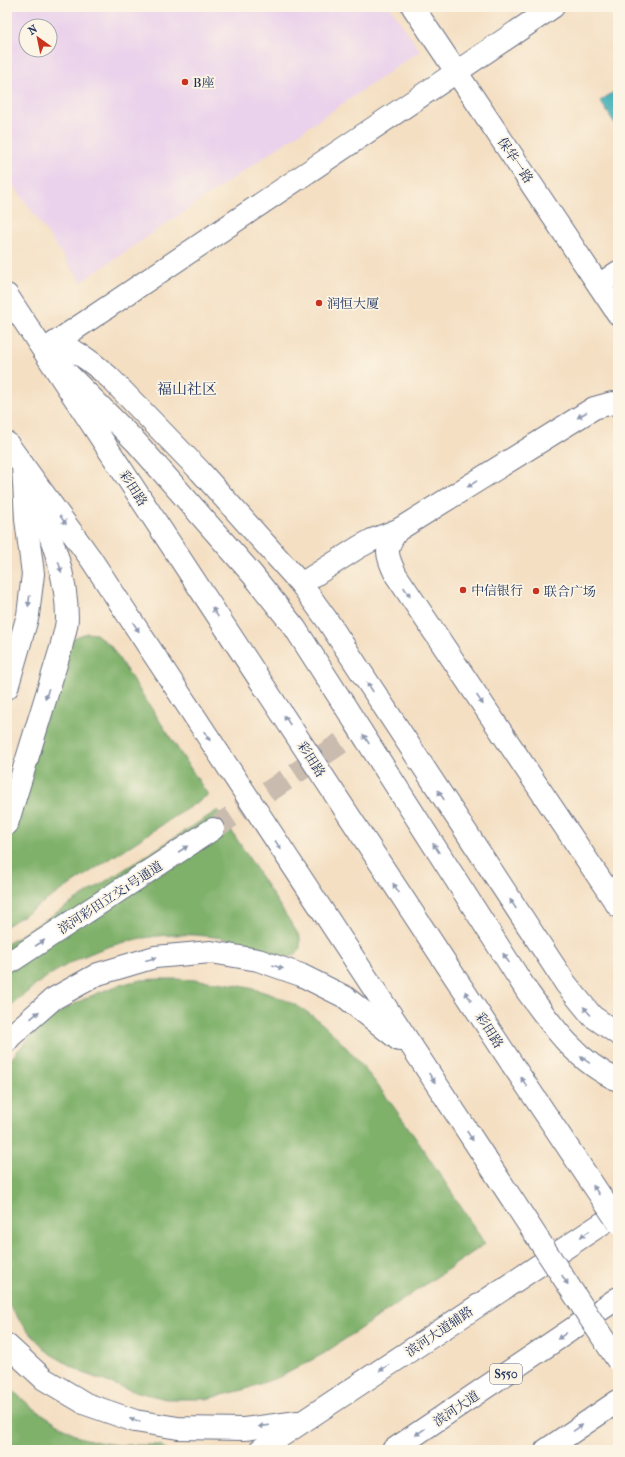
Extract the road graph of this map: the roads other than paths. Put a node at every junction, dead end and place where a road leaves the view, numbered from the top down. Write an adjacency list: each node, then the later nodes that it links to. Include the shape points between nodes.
1 (413, 7): 3 (main road, 保华一路)
2 (553, 7): 3 (main road)
3 (457, 72): 5 (main road, 保华一路); 8 (main road)
4 (618, 272): 5 (main road)
5 (599, 285): 7 (main road, 保华一路)
6 (7, 295): 8 (main road, 彩田路)
7 (618, 314)
8 (44, 350): 15 (main road, via 63,347 95,365 110,378 200,471); 24 (main road, one-way to 8, via 581,1058 555,1030 527,991 295,628 252,574 136,442); 26 (main road, 彩田路, one-way to 8, bridge)
9 (618, 405): 12 (main road, one-way to 12, via 612,403 594,408)
10 (7, 443): 11 (main road)
11 (23, 465): 16 (main road, one-way to 16, via 33,574 28,615); 17 (main road, one-way to 17, via 53,541 63,576 67,619 61,648); 23 (main road, one-way to 23, via 91,559)
12 (398, 530): 13 (main road); 14 (main road, via 386,551)
13 (359, 547): 14 (main road, via 379,551); 15 (main road)
14 (390, 563): 19 (main road, one-way to 19)
15 (301, 584): 21 (main road, one-way to 15, via 592,1016 566,984 379,718 327,620)
16 (7, 688)
17 (7, 824)
18 (213, 830): 20 (main road, 滨河彩田立交1号通道, one-way to 18)
19 (618, 906)
20 (7, 964)
21 (618, 1034)
22 (7, 1041): 23 (main road, one-way to 23, via 53,999 98,974 155,957 211,952 258,960 301,975 345,997)
23 (415, 1054): 29 (main road, one-way to 29, bridge)
24 (618, 1080)
25 (618, 1212): 31 (main road, 滨河大道辅路, one-way to 31)
26 (618, 1222)
27 (618, 1298): 33 (main road, 滨河大道 / S550, one-way to 33)
28 (7, 1344): 31 (main road, one-way to 28, via 244,1429 178,1428 135,1421 86,1404 44,1379)
29 (618, 1361)
30 (618, 1401): 34 (main road, one-way to 30)
31 (303, 1421): 32 (main road, 滨河大道辅路)
32 (260, 1450)
33 (393, 1450)
34 (546, 1450)

